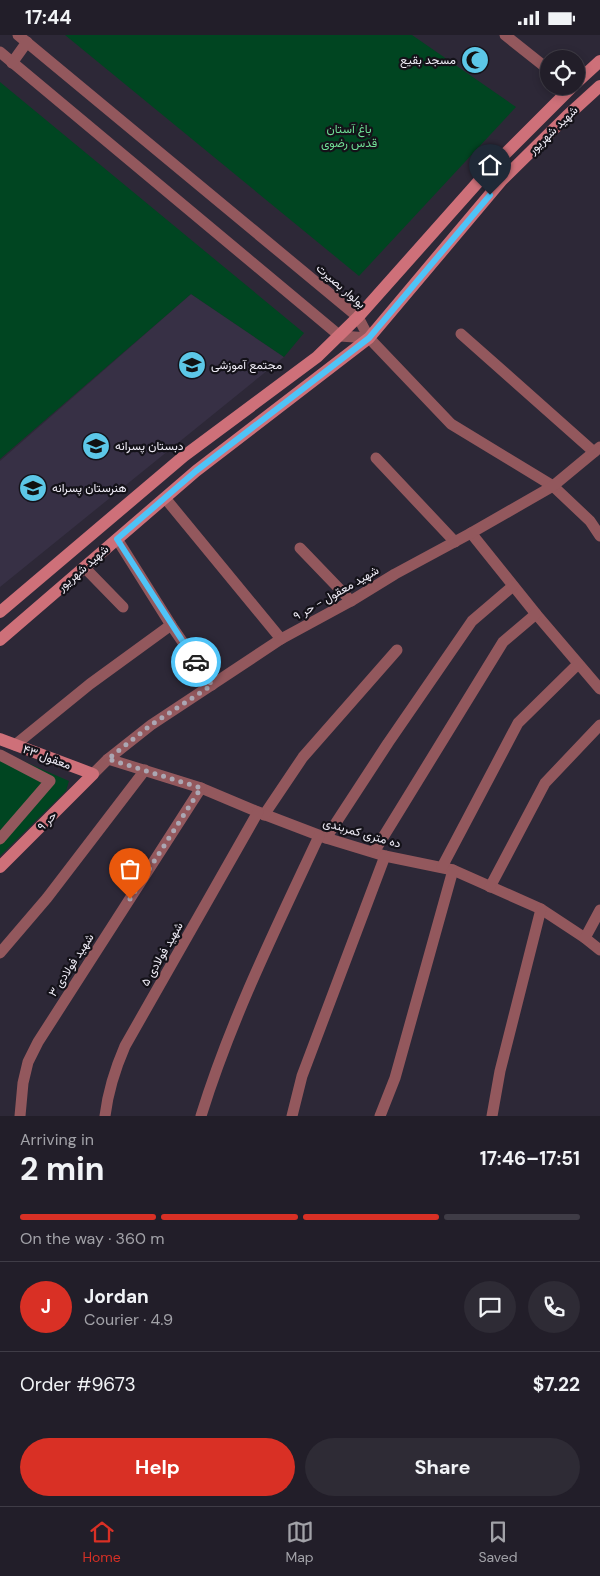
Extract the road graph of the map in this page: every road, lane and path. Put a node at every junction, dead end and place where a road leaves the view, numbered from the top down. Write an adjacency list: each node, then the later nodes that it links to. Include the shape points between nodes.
1 (505, 35): 3 (street)
2 (23, 39): 7 (street); 11 (street, بولوار بصیرت)
3 (520, 40): 5 (street)
4 (0, 52): 7 (street)
5 (540, 61)
6 (600, 61): 8 (street, شهید شهریور)
7 (12, 63): 13 (street)
8 (585, 75)
9 (600, 86): 14 (street, شهید شهریور, via 502,180)
10 (564, 95): 11 (street, شهید شهریور, via 487,172)
11 (358, 317): 13 (street, شهید شهریور); 14 (street, بولوار بصیرت)
12 (461, 334): 15 (street)
13 (340, 336): 14 (street); 28 (street, شهید شهریور, via 317,357 184,456)
14 (369, 338): 17 (street, بولوار بصیرت, via 451,424); 18 (street, شهید شهریور)
15 (597, 450): 17 (street, شهید معقول - حر ۹)
16 (376, 458): 22 (street)
17 (553, 486): 19 (street, شهید معقول - حر ۹); 20 (street, بولوار بصیرت, via 590,521)
18 (165, 498): 21 (street, شهید شهریور); 31 (street)
19 (471, 533): 22 (street, شهید معقول - حر ۹); 25 (street)
20 (600, 536)
21 (117, 539): 24 (street, شهید شهریور); 30 (street)
22 (454, 542): 26 (street, شهید معقول - حر ۹)
23 (300, 548): 26 (street)
24 (84, 567): 27 (street); 32 (street, شهید شهریور)
25 (513, 586): 29 (street); 47 (street, via 472,621)
26 (351, 601): 31 (street, شهید معقول - حر ۹)
27 (122, 607)
28 (0, 612)
29 (536, 614): 34 (street); 48 (street, via 503,642)
30 (171, 625): 35 (street); 39 (street, via 90,684)
31 (281, 639): 35 (street, شهید معقول - حر ۹)
32 (0, 640)
33 (397, 649): 45 (street, شهید فولادی ۵, via 303,757)
34 (578, 664): 36 (street); 50 (street, via 518,723)
35 (212, 685): 41 (street, شهید معقول - حر ۹, via 151,725)
36 (600, 689)
37 (600, 725): 51 (street, via 545,783)
38 (0, 739): 39 (street, معقول ۴۳)
39 (15, 745): 43 (street, معقول ۴۳)
40 (0, 755): 46 (street, via 50,781)
41 (108, 759): 42 (street, ده متری کمربندی); 43 (street, شهید معقول - حر ۹)
42 (145, 770): 44 (street, ده متری کمربندی); 56 (street)
43 (93, 774): 49 (street, حر ۹)
44 (201, 788): 45 (street, ده متری کمربندی); 57 (street, شهید فولادی ۳, via 38,1042 28,1063)
45 (261, 813): 47 (street, ده متری کمربندی); 58 (street, شهید فولادی ۵, via 125,1046 107,1097)
46 (2, 832)
47 (322, 837): 48 (street, ده متری کمربندی); 59 (street, via 259,964 210,1085)
48 (380, 854): 50 (street, ده متری کمربندی); 60 (street, via 302,1076)
49 (0, 867)
50 (447, 869): 51 (street, ده متری کمربندی); 61 (street, via 395,1078)
51 (490, 887): 52 (street, ده متری کمربندی)
52 (541, 909): 54 (street, ده متری کمربندی); 62 (street, via 500,1071)
53 (600, 910): 54 (street)
54 (585, 938): 55 (street, ده متری کمربندی)
55 (600, 950)
56 (0, 953)
57 (20, 1116)
58 (105, 1116)
59 (201, 1116)
60 (292, 1116)
61 (380, 1116)
62 (492, 1116)

